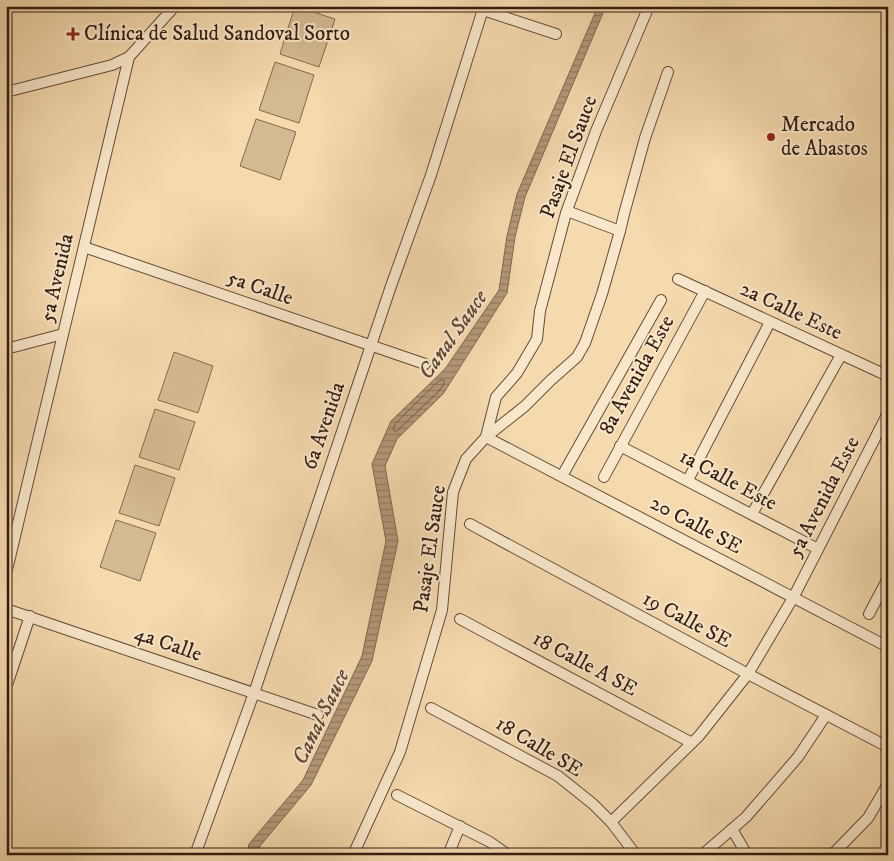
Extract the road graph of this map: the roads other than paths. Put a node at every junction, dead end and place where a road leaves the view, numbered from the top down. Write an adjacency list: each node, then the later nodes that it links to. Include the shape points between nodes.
1 (175, 6): 5 (street, 5a Avenida)
2 (649, 6): 8 (street, Pasaje El Sauce, via 596,131)
3 (483, 8): 4 (street); 16 (street, 6a Avenida, via 431,175)
4 (556, 34)
5 (129, 57): 7 (street); 10 (street, 5a Avenida)
6 (668, 72): 9 (street, via 645,138)
7 (6, 92)
8 (567, 211): 9 (street); 22 (street, Pasaje El Sauce, via 540,311 537,339 517,373 496,397)
9 (620, 231): 22 (street, via 588,335 577,357)
10 (84, 247): 15 (street, 5a Avenida); 16 (street, 5a Calle)
11 (678, 279): 12 (street, 2a Calle Este)
12 (705, 292): 14 (street, 2a Calle Este); 23 (street, 8a Avenida Este)
13 (661, 300): 24 (street)
14 (770, 322): 18 (street, 2a Calle Este); 26 (street)
15 (63, 334): 17 (street); 30 (street, 5a Avenida, via 11,542)
16 (371, 345): 19 (street, 5a Calle); 40 (street, 6a Avenida)
17 (6, 349)
18 (841, 355): 20 (street, 2a Calle Este); 27 (street)
19 (425, 364)
20 (888, 376)
21 (888, 414): 29 (street, 5a Avenida Este)
22 (486, 437): 24 (street, 20 Calle SE); 52 (street, Pasaje El Sauce, via 466,459 453,492 442,610 400,752)
23 (620, 446): 25 (street, 8a Avenida Este); 26 (street, 1a Calle Este)
24 (562, 476): 32 (street, 20 Calle SE)
25 (604, 477)
26 (688, 480): 27 (street, 1a Calle Este)
27 (752, 514): 29 (street, 1a Calle Este)
28 (470, 524): 38 (street, 19 Calle SE)
29 (818, 549): 32 (street, 5a Avenida Este)
30 (6, 574)
31 (887, 582): 34 (street)
32 (793, 598): 37 (street, 20 Calle SE); 38 (street, 5a Avenida Este)
33 (6, 608): 35 (street, 4a Calle)
34 (869, 614)
35 (30, 616): 39 (street); 40 (street, 4a Calle)
36 (460, 618): 44 (street, 18 Calle A SE)
37 (888, 647)
38 (748, 674): 43 (street, 19 Calle SE); 44 (street, 5a Avenida Este)
39 (6, 688)
40 (254, 693): 42 (street, 4a Calle); 51 (street, 6a Avenida)
41 (431, 708): 48 (street, 18 Calle SE, via 558,776)
42 (318, 715)
43 (826, 715): 45 (street, 19 Calle SE); 50 (street, via 798,757)
44 (692, 743): 48 (street, 5a Avenida Este)
45 (888, 747)
46 (888, 784): 58 (street, via 868,818)
47 (397, 795): 49 (street)
48 (611, 822): 55 (street, 18 Calle SE)
49 (460, 826): 53 (street); 54 (street)
50 (732, 829): 56 (street); 57 (street)
51 (195, 855)
52 (353, 855)
53 (448, 855)
54 (508, 855)
55 (636, 855)
56 (702, 855)
57 (747, 855)
58 (832, 855)

